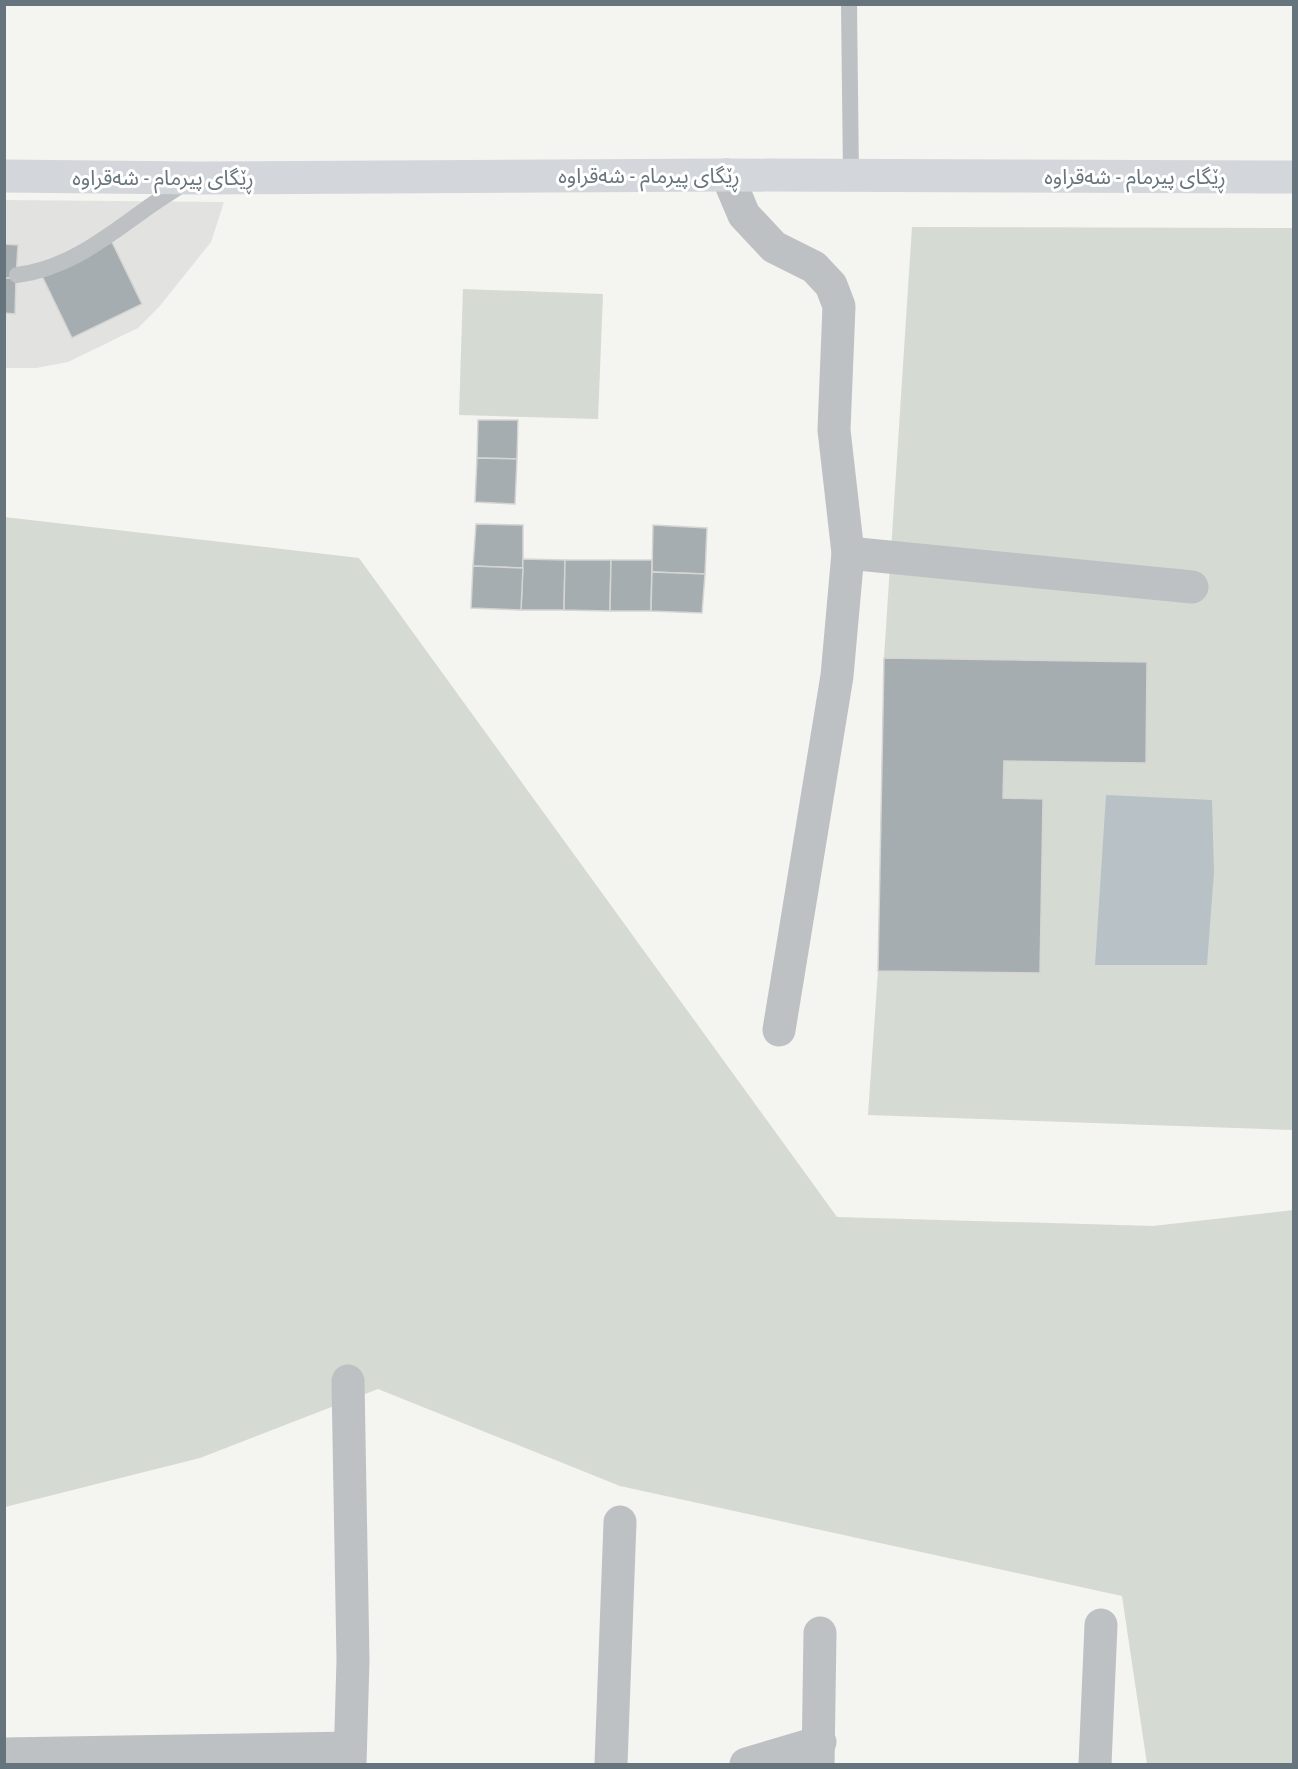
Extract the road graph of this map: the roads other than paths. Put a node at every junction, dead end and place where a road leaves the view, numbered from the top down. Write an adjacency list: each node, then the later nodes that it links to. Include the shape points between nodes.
1 (849, 4): 4 (lane)
2 (4, 176): 6 (main road, ڕێگای پیرمام - شەقراوە)
3 (727, 176): 4 (main road, ڕێگای پیرمام - شەقراوە); 6 (main road, ڕێگای پیرمام - شەقراوە); 8 (street, via 744,215 774,247 814,267 831,285 839,306 834,430)
4 (851, 177): 5 (main road, ڕێگای پیرمام - شەقراوە)
5 (1293, 177)
6 (194, 178): 7 (lane, via 106,239 34,273)
7 (17, 275)
8 (848, 553): 9 (street); 10 (street, via 837,676)
9 (1192, 587)
10 (778, 1030)
11 (348, 1381): 17 (street, via 353,1660)
12 (620, 1522): 18 (street)
13 (1101, 1625): 20 (street)
14 (820, 1633): 15 (street)
15 (819, 1753): 19 (street)
16 (4, 1754): 17 (street)
17 (350, 1756)
18 (611, 1764)
19 (746, 1764)
20 (1095, 1764)

